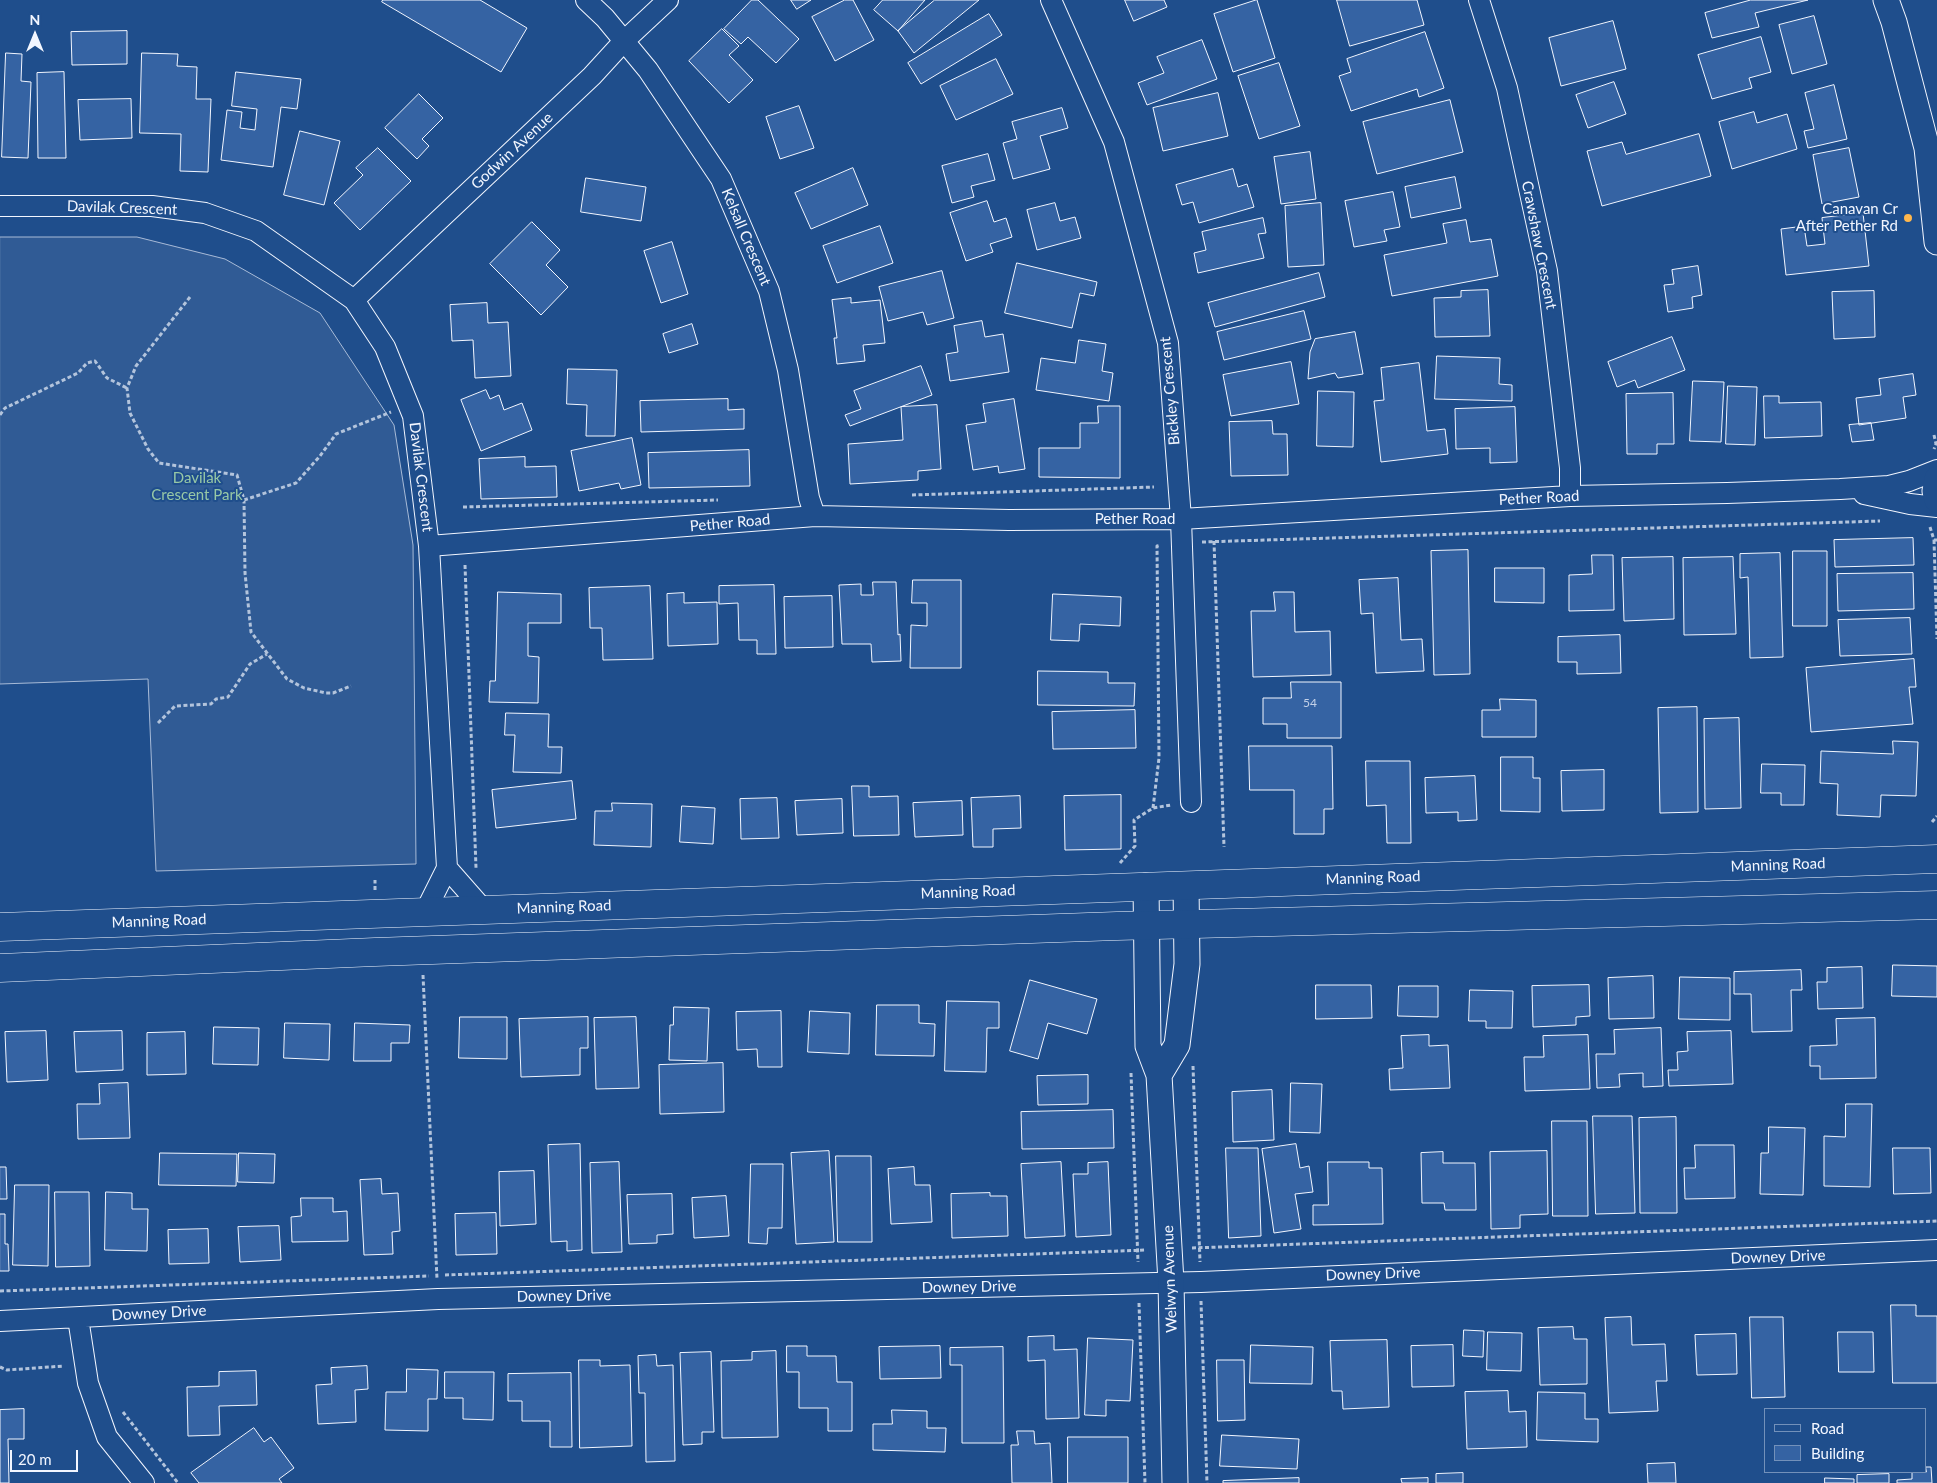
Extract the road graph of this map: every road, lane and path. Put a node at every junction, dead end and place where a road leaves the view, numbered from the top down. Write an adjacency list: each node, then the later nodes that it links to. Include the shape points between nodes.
1 (586, 0): 6 (street, Kelsall Crescent)
2 (668, 0): 6 (street, Godwin Avenue)
3 (1051, 0): 23 (street, Bickley Crescent, via 1114,142 1168,343)
4 (1479, 0): 18 (street, Crawshaw Crescent, via 1507,88 1547,271 1570,468)
5 (1886, 0): 7 (street)
6 (624, 41): 11 (street, Godwin Avenue, via 592,76); 22 (street, Kelsall Crescent, via 648,70 721,179 769,291 788,370 809,498)
7 (1932, 147): 9 (street)
8 (0, 206): 11 (street, Davilak Crescent, via 152,206 205,213 256,231)
9 (1937, 242)
10 (190, 297): 12 (path, via 136,366)
11 (354, 300): 13 (street, Davilak Crescent, via 385,347)
12 (127, 388): 14 (path, via 107,378 95,361 87,363 78,373 5,408); 19 (path, via 130,413 159,463 237,475)
13 (409, 405): 19 (path, via 336,434 296,482); 29 (street, Davilak Crescent)
14 (0, 414)
15 (1937, 470): 17 (street, Pether Road, via 1889,486)
16 (1937, 479): 20 (street)
17 (1840, 489): 18 (street, Pether Road); 21 (street, Pether Road)
18 (1570, 496): 23 (street, Pether Road)
19 (244, 500): 31 (path, via 246,589 251,632)
20 (1937, 500)
21 (1937, 507)
22 (815, 516): 23 (street, Pether Road); 28 (street, Pether Road)
23 (1181, 519): 27 (street, Bickley Crescent)
24 (1889, 521): 26 (path)
25 (1934, 540): 30 (path)
26 (1214, 541): 27 (path); 38 (path)
27 (1181, 542): 34 (street, Bickley Crescent); 35 (path, via 1157,546 1159,758)
28 (465, 544): 29 (street, Pether Road); 42 (path)
29 (429, 546): 41 (street, Davilak Crescent)
30 (1937, 639)
31 (268, 654): 32 (path, via 287,679 304,688 333,693); 33 (path, via 250,664 228,697 216,699 211,704 175,706)
32 (350, 686)
33 (158, 723)
34 (1191, 802): 35 (path)
35 (1153, 808): 40 (path, via 1134,820 1135,846)
36 (1937, 816): 37 (path)
37 (1932, 822)
38 (1224, 847)
39 (1937, 859): 43 (main road, Manning Road)
40 (1117, 866)
41 (447, 868): 48 (street); 49 (street, Davilak Crescent)
42 (476, 877)
43 (1186, 885): 44 (main road, Manning Road); 50 (street)
44 (1146, 886): 48 (main road, Manning Road); 52 (street, Welwyn Avenue)
45 (1937, 890): 46 (street)
46 (1908, 905): 47 (main road); 50 (main road)
47 (1937, 905)
48 (483, 909): 49 (main road, Manning Road)
49 (425, 912): 51 (main road, Manning Road)
50 (1186, 924): 52 (main road); 57 (street, via 1187,964 1177,1045)
51 (0, 926)
52 (1147, 926): 53 (main road); 57 (street, Welwyn Avenue, via 1148,1046)
53 (0, 968)
54 (423, 975): 63 (path)
55 (1193, 1060): 59 (path)
56 (1131, 1068): 61 (path)
57 (1159, 1075): 60 (street, Welwyn Avenue)
58 (1937, 1221): 59 (path)
59 (1200, 1248): 60 (path); 65 (path)
60 (1169, 1249): 61 (path); 64 (street, Welwyn Avenue)
61 (1137, 1250): 63 (path); 66 (path)
62 (1937, 1250): 65 (street, Downey Drive)
63 (437, 1276): 67 (path); 68 (path)
64 (1171, 1282): 65 (street, Downey Drive); 66 (street, Downey Drive); 73 (street, Welwyn Avenue)
65 (1201, 1282): 74 (path)
66 (1138, 1283): 68 (street, Downey Drive); 72 (path)
67 (0, 1291)
68 (438, 1299): 69 (street, Downey Drive)
69 (78, 1318): 70 (street, Downey Drive); 71 (street, via 88,1383 107,1437)
70 (0, 1321)
71 (144, 1483)
72 (1145, 1483)
73 (1175, 1483)
74 (1207, 1483)

